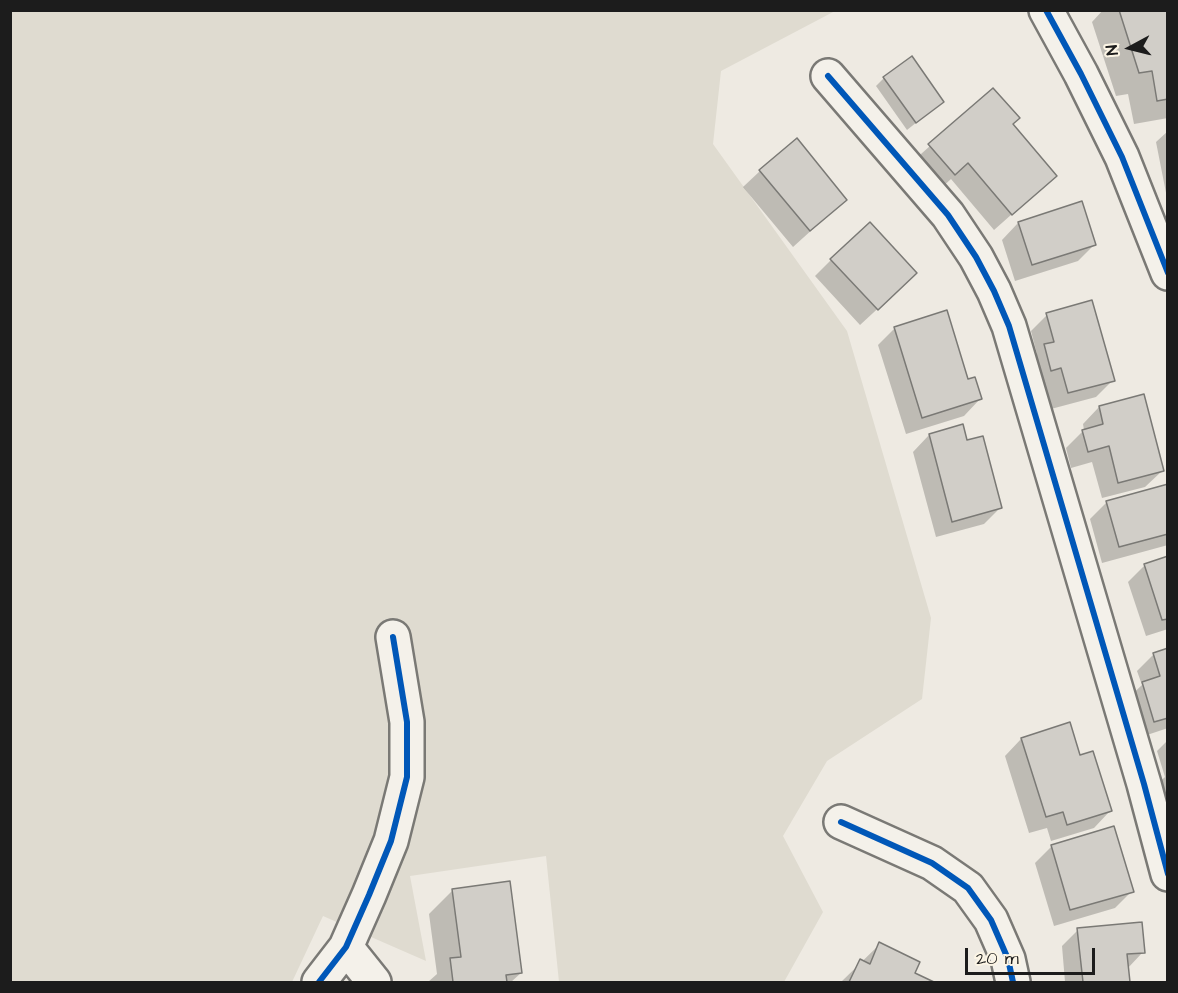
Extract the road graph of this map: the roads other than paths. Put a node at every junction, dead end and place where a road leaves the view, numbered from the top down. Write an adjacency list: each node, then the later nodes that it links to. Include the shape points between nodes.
1 (1046, 10): 3 (street, via 1122,157)
2 (828, 76): 6 (street, via 948,215 976,257 1009,326)
3 (1167, 273)
4 (393, 637): 7 (street, via 407,722 407,777 391,841)
5 (841, 822): 10 (street, via 932,863 968,888 991,920)
6 (1167, 874)
7 (346, 947): 8 (street); 9 (street)
8 (320, 982)
9 (374, 982)
10 (1013, 982)

